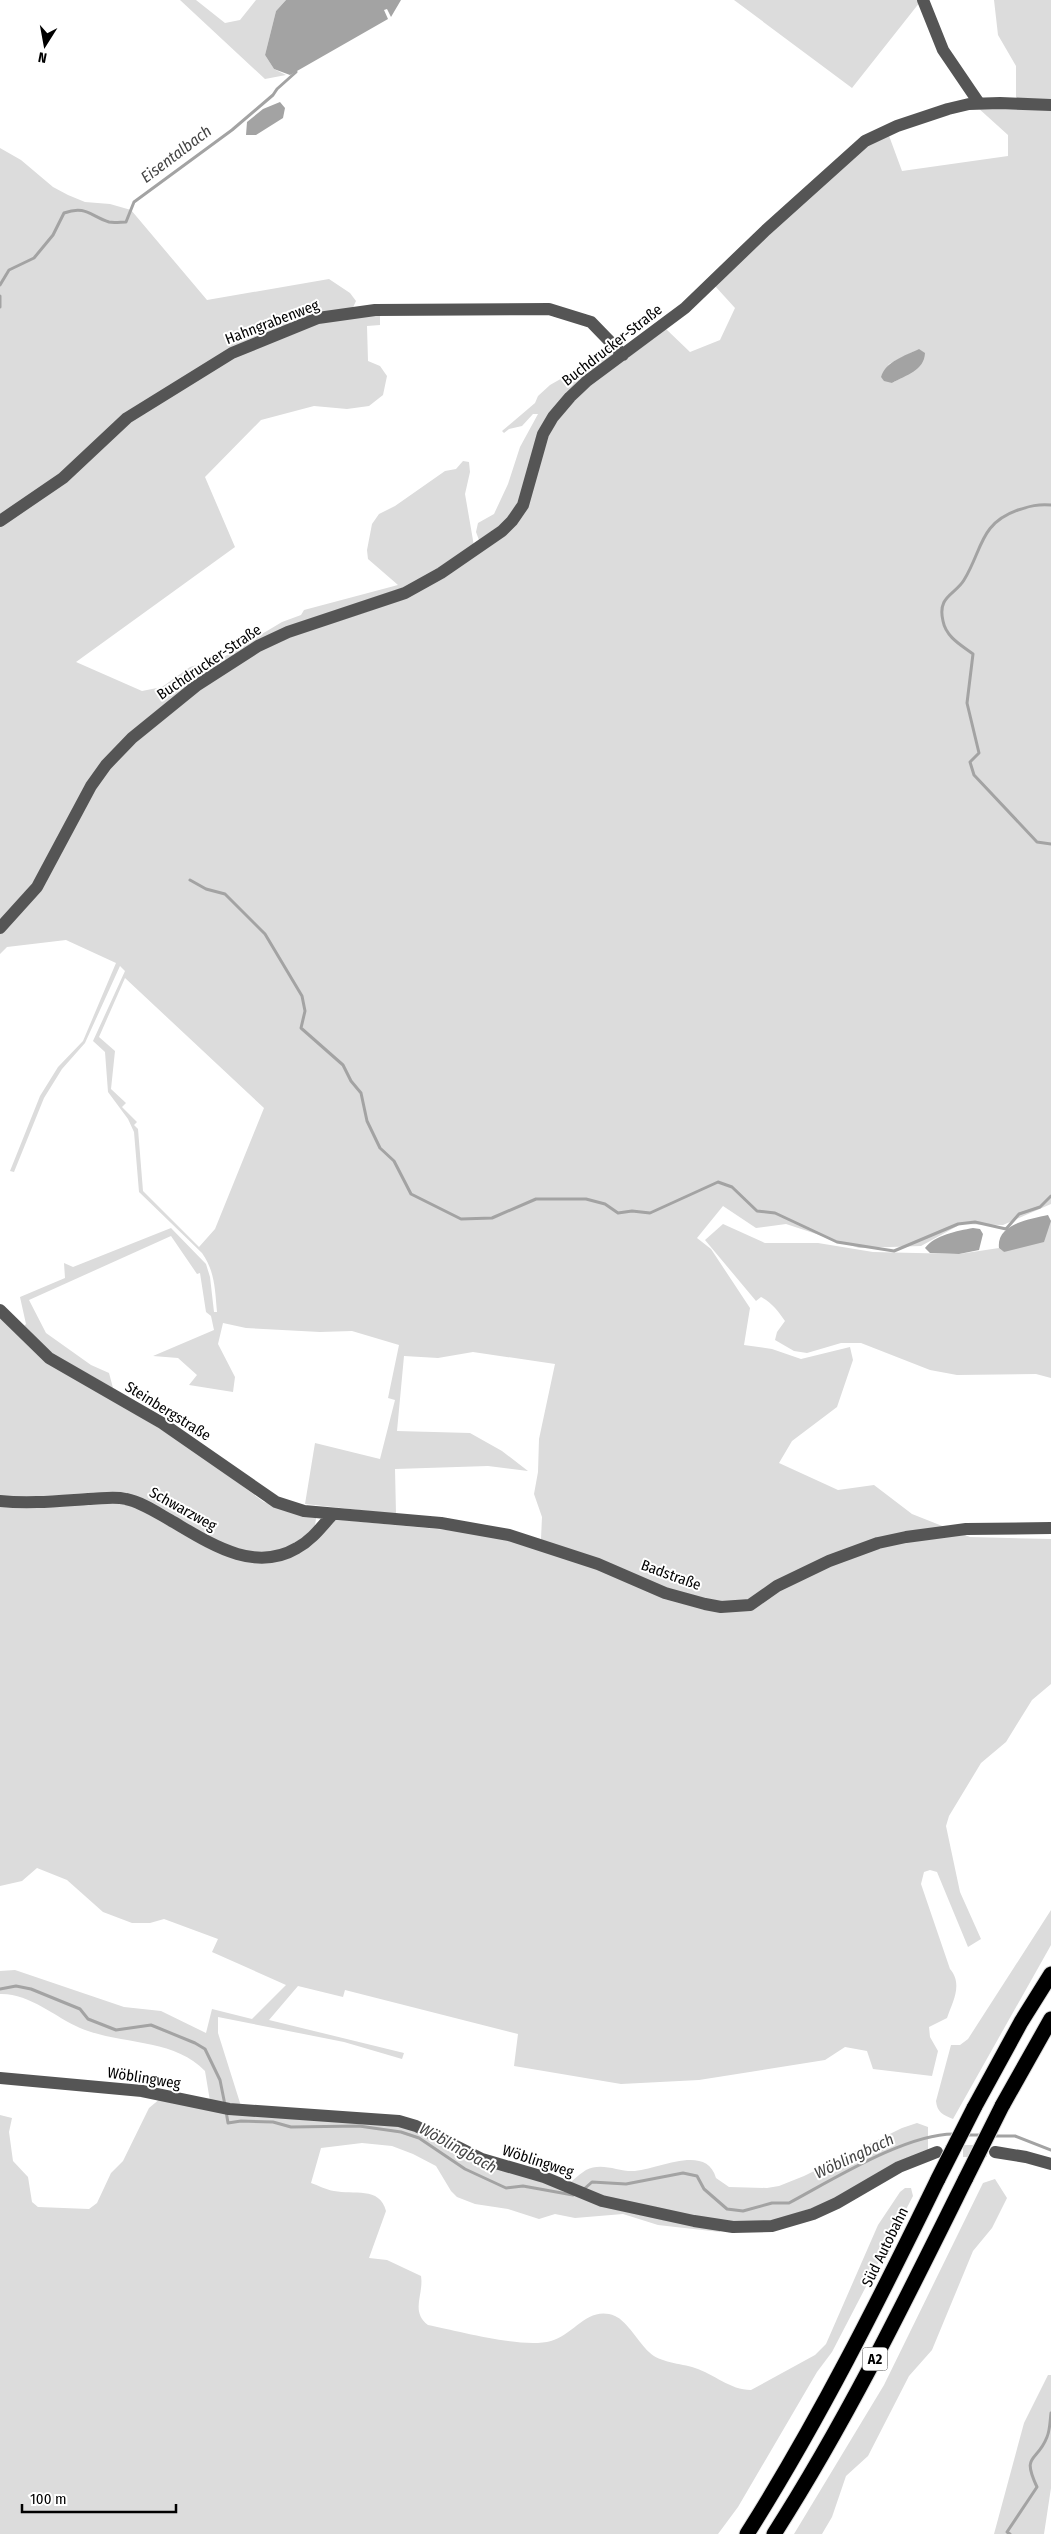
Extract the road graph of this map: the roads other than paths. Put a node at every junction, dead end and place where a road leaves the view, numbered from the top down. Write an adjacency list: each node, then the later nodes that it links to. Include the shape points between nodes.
1 (922, 0): 2 (street, via 943,50)
2 (979, 103): 3 (street, Buchdrucker-Straße); 4 (street, Buchdrucker-Straße, via 948,109 870,138 766,230 693,302)
3 (1051, 105)
4 (623, 355): 5 (street, Hahngrabenweg, via 591,322 549,309 375,310 318,318 232,354 127,418 63,478); 6 (street, Buchdrucker-Straße, via 587,381 553,417 540,443 522,505 512,521 494,537 441,574 405,594 288,632 258,646 196,686 132,738 91,786 40,882)
5 (0, 521)
6 (0, 928)
7 (0, 1310): 9 (street, Steinbergstraße, via 49,1358 162,1423 266,1498 294,1509)
8 (0, 1501): 9 (street, Schwarzweg, via 34,1503 110,1497 129,1499 219,1548 249,1557 284,1554 298,1548)
9 (333, 1514): 10 (street, Badstraße, via 434,1522 509,1535 598,1564 688,1601 721,1606 750,1605 798,1576 878,1543 966,1529)
10 (1051, 1528)
11 (1051, 1974): 17 (highway, Süd Autobahn / A2, bridge, via 974,2108 863,2332 794,2458)
12 (1051, 2019): 18 (highway, A2, bridge, via 1002,2106 890,2332 814,2471)
13 (0, 2078): 14 (street, Wöblingweg, via 142,2091 229,2109 399,2121 482,2159 544,2177 602,2201 732,2227 772,2226 837,2203 899,2166)
14 (937, 2152)
15 (995, 2152): 16 (street)
16 (1051, 2164)
17 (747, 2534)
18 (774, 2534)

